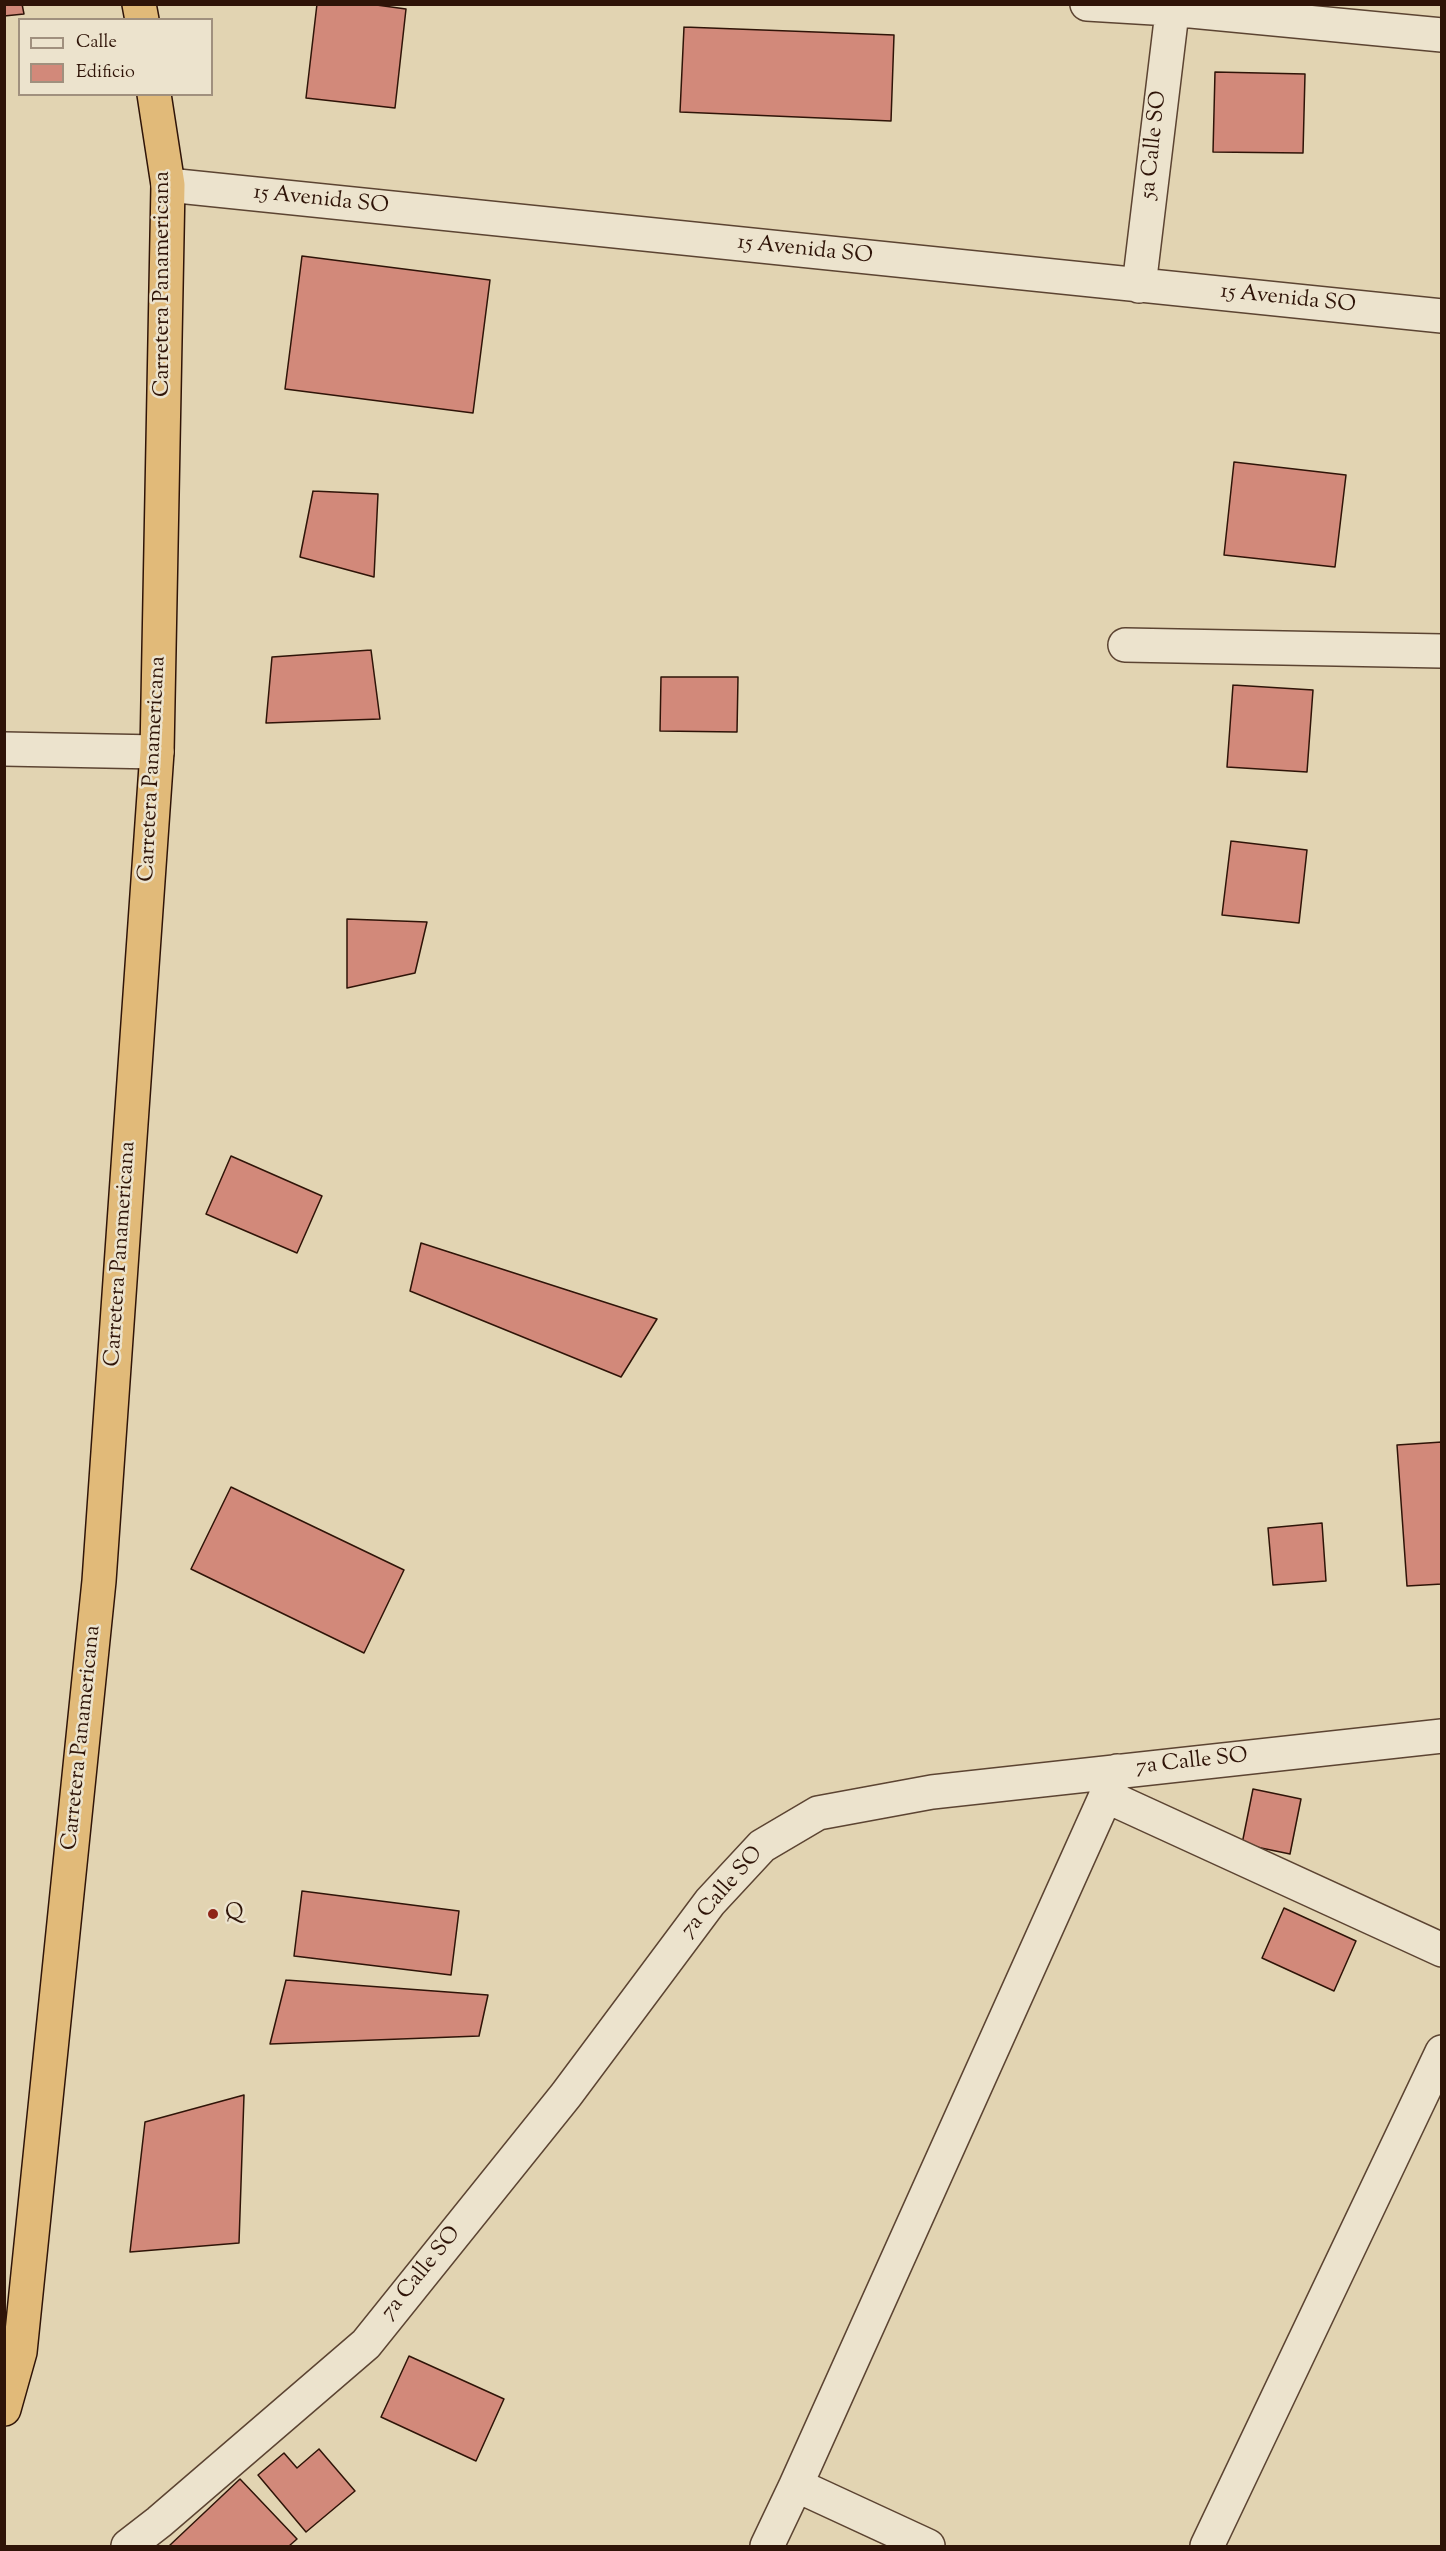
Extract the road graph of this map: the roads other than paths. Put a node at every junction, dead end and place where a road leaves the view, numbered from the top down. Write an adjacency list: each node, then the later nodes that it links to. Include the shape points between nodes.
1 (1087, 4): 2 (street)
2 (1172, 7): 3 (street); 6 (street, 5a Calle SO)
3 (1442, 35)
4 (154, 96): 5 (highway, Carretera Panamericana)
5 (168, 185): 6 (street, 15 Avenida SO); 11 (highway, Carretera Panamericana)
6 (1139, 286): 7 (street, 15 Avenida SO)
7 (1442, 315)
8 (1125, 645): 9 (street)
9 (1442, 651)
10 (4, 749): 11 (street)
11 (158, 752): 16 (highway, Carretera Panamericana, via 99,1581 20,2352)
12 (1442, 1736): 13 (street, 7a Calle SO)
13 (1112, 1784): 14 (street); 17 (street); 18 (street, 7a Calle SO, via 932,1792 818,1813 762,1846 710,1902 566,2095 366,2344)
14 (1442, 1950)
15 (1442, 2052): 21 (street)
16 (4, 2409)
17 (796, 2484): 19 (street); 20 (street)
18 (128, 2547)
19 (767, 2547)
20 (928, 2547)
21 (1207, 2547)

